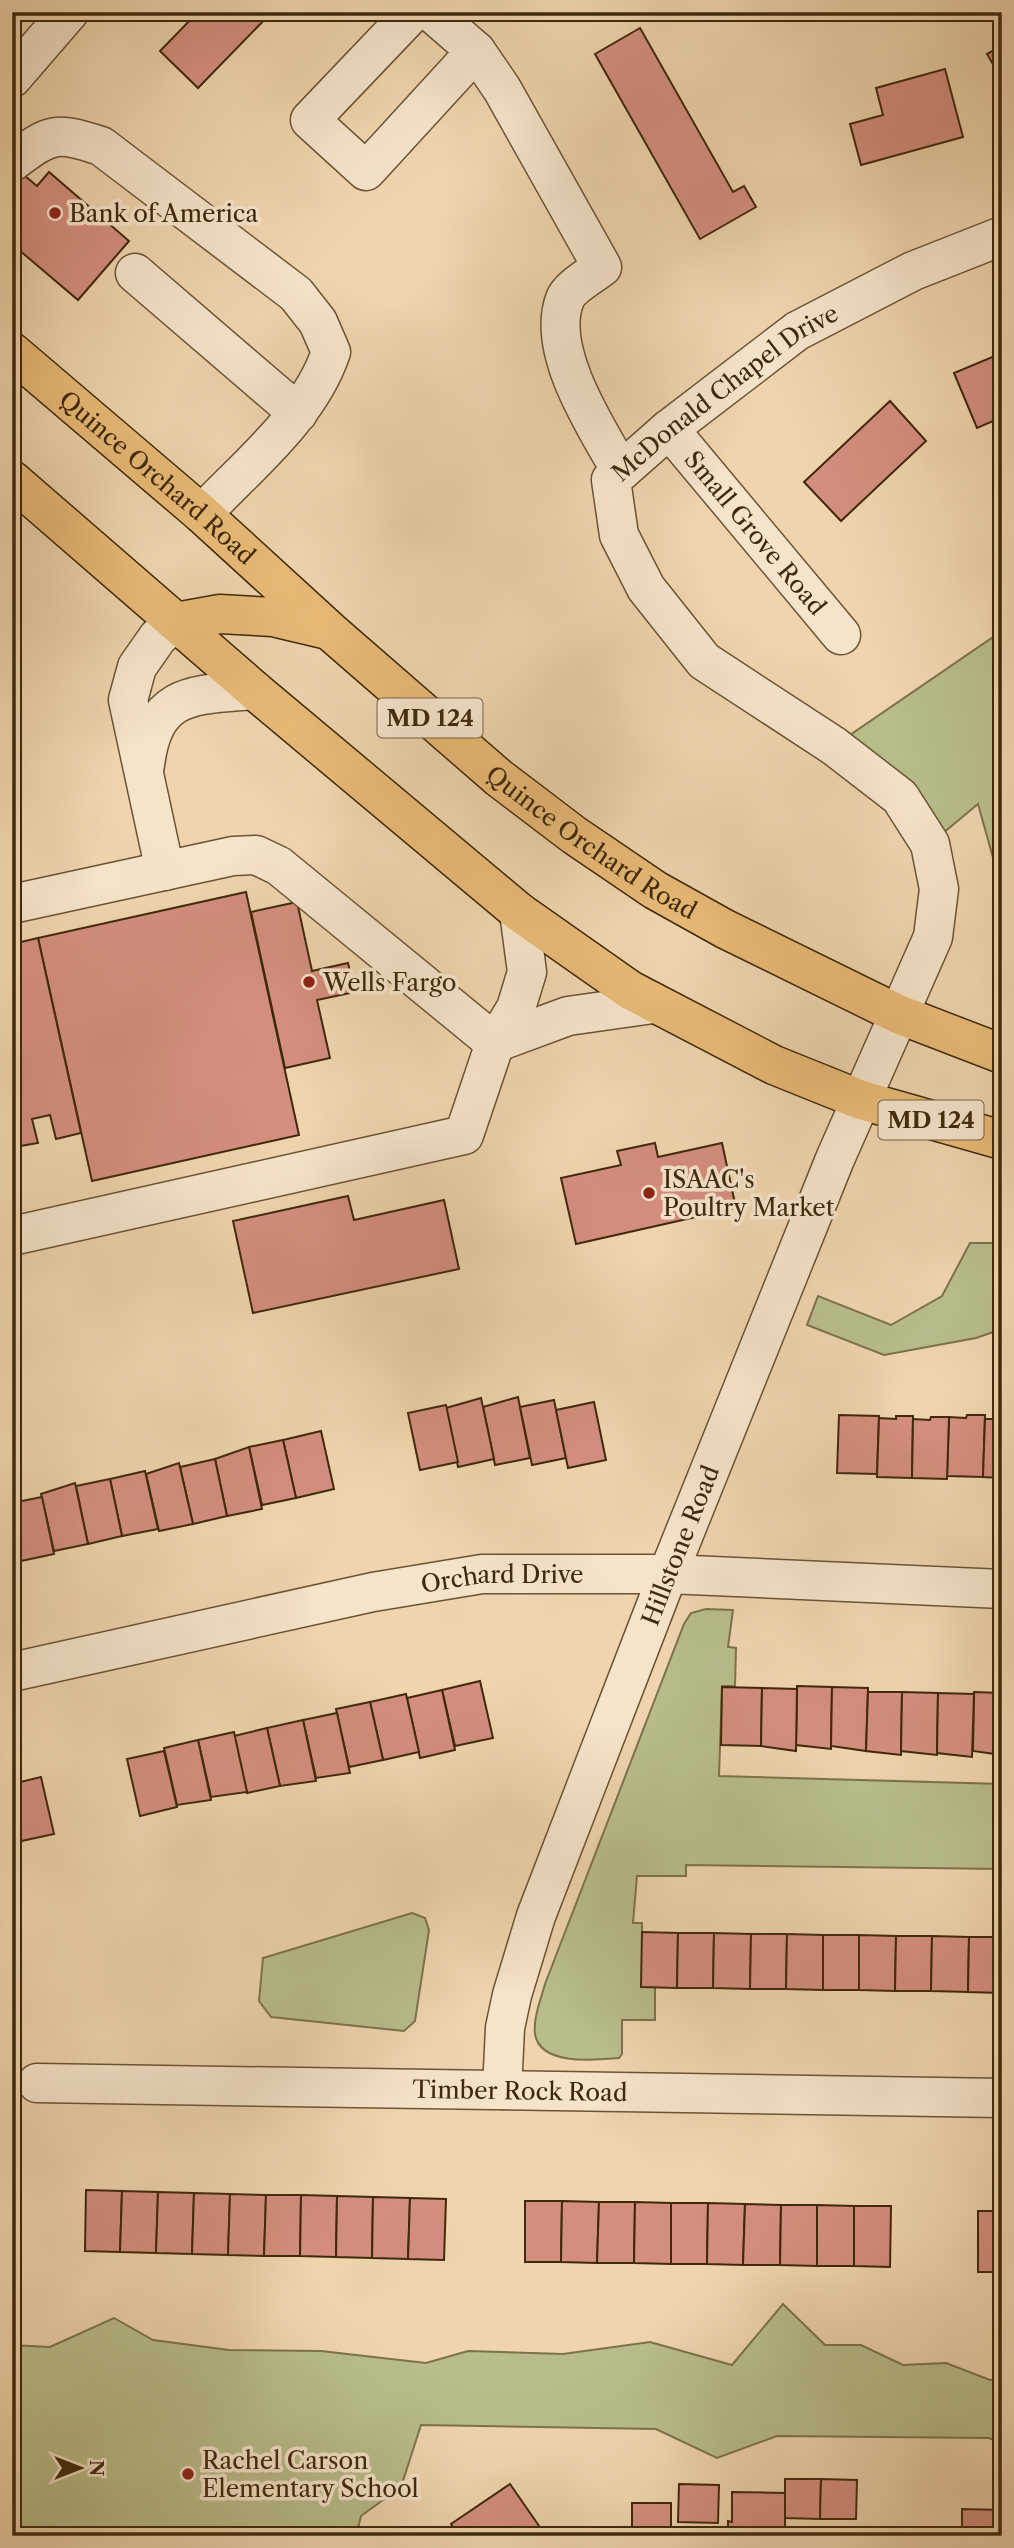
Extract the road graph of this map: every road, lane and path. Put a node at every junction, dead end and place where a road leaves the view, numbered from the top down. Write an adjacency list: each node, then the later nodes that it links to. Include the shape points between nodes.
1 (69, 12): 5 (street)
2 (413, 12): 4 (street, via 310,120 366,171)
3 (431, 12): 4 (street)
4 (476, 51): 12 (street, via 602,267 566,296 558,327 578,392)
5 (12, 78)
6 (12, 162): 10 (street, via 41,140 65,135 101,146 296,294 318,322 331,352 323,376)
7 (1002, 236): 11 (street, McDonald Chapel Drive, via 913,271 797,331)
8 (135, 273): 10 (street)
9 (12, 352): 14 (main road, Quince Orchard Road / MD 124)
10 (298, 413): 14 (street)
11 (669, 429): 12 (street, McDonald Chapel Drive); 17 (street, Small Grove Road)
12 (621, 471): 24 (street, McDonald Chapel Drive, via 611,480 619,535 646,588 704,661 834,746 901,797 930,844 939,889 933,937)
13 (12, 480): 15 (main road, MD 124)
14 (202, 514): 16 (main road, Quince Orchard Road / MD 124)
15 (176, 622): 16 (main road, via 220,614 273,617); 18 (main road, MD 124); 19 (street, via 158,636 137,667 128,700)
16 (330, 631): 24 (main road, Quince Orchard Road / MD 124, via 499,778 655,890)
17 (841, 635)
18 (254, 690): 19 (street, via 199,695 165,709 148,736); 22 (main road, MD 124)
19 (144, 767): 20 (street)
20 (165, 871): 21 (street); 25 (street, via 233,856 256,855 279,866)
21 (12, 904)
22 (519, 912): 23 (main road, MD 124); 25 (street, via 527,972 516,1008)
23 (653, 1004): 25 (street, via 568,1016); 27 (main road, MD 124, via 774,1065)
24 (898, 1014): 26 (main road, Quince Orchard Road / MD 124); 27 (street, Hillstone Road)
25 (495, 1042): 29 (street, via 464,1135)
26 (1002, 1054)
27 (861, 1100): 28 (main road, MD 124); 30 (street, Hillstone Road)
28 (1002, 1140)
29 (12, 1236)
30 (668, 1574): 31 (street, Orchard Drive); 32 (street, Orchard Drive, via 532,1572 430,1581); 34 (street, Hillstone Road, via 523,1954 505,2028)
31 (1002, 1589)
32 (12, 1672)
33 (37, 2083): 34 (street, Timber Rock Road)
34 (502, 2090): 35 (street, Timber Rock Road)
35 (1002, 2098)

